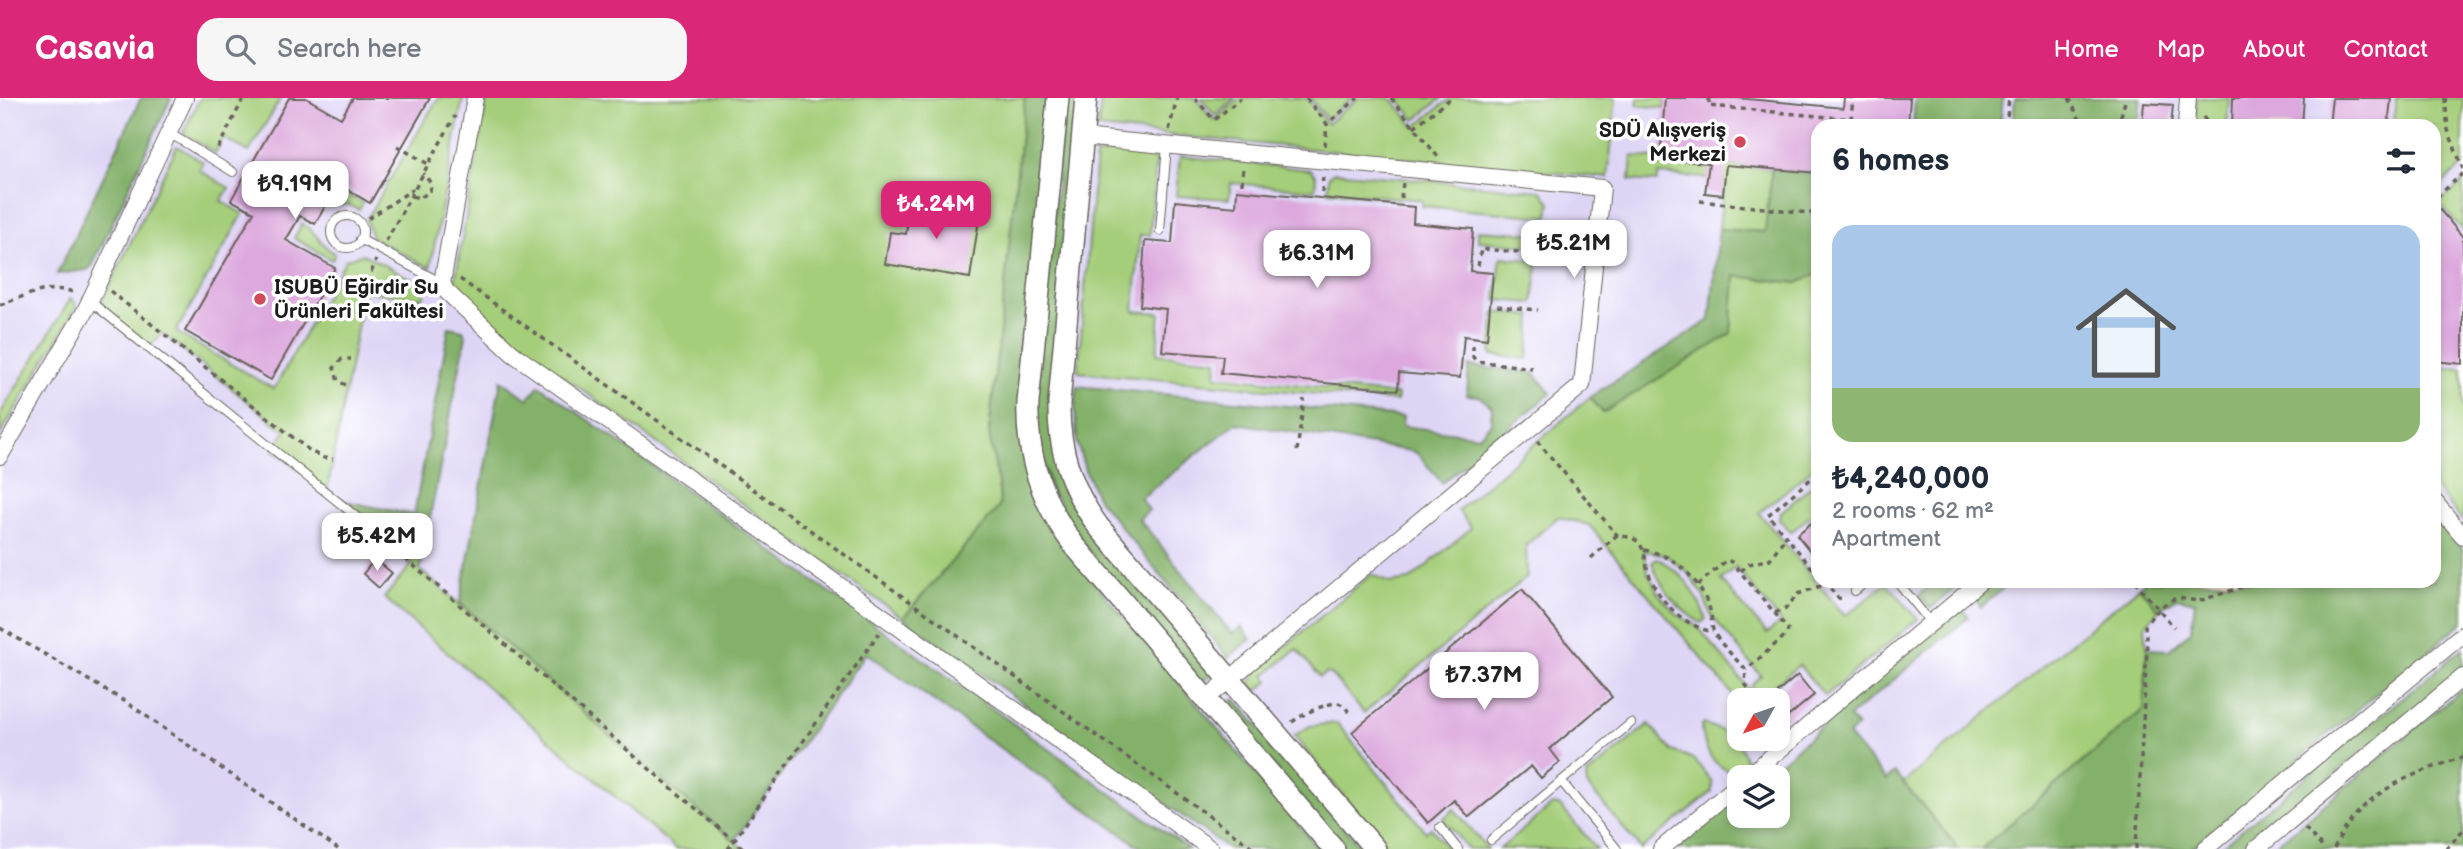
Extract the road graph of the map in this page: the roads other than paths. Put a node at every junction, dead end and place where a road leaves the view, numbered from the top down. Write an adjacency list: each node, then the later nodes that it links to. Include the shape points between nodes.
1 (185, 98): 7 (street)
2 (475, 98): 13 (street)
3 (1058, 98): 27 (street, via 1028,402 1035,467 1050,508 1067,536)
4 (1086, 98): 8 (street)
5 (2188, 98): 6 (street)
6 (2186, 119)
7 (169, 133): 10 (lane); 14 (street)
8 (1082, 137): 9 (street); 26 (street, via 1059,403 1065,459 1093,518)
9 (1168, 140): 11 (lane); 26 (street, via 1602,188 1582,385)
10 (233, 172)
11 (1160, 231)
12 (360, 239): 12 (lane, via 354,246 343,247 331,233 333,223 352,217 360,224); 13 (lane)
13 (442, 283): 34 (street, via 512,353)
14 (90, 301): 15 (street); 17 (lane)
15 (0, 456)
16 (2441, 509): 18 (street)
17 (358, 518)
18 (2463, 536)
19 (1859, 588): 22 (lane)
20 (1903, 588): 23 (lane)
21 (1973, 588): 23 (street)
22 (1855, 591)
23 (1931, 623): 29 (street)
24 (2463, 635): 40 (street)
25 (2463, 677): 41 (street)
26 (1230, 679): 27 (street); 36 (street)
27 (1206, 699): 35 (street)
28 (1631, 723): 30 (lane)
29 (1761, 765)
30 (1561, 781): 33 (lane); 38 (lane)
31 (1727, 794): 39 (street)
32 (1440, 827): 37 (lane)
33 (1491, 840)
34 (1211, 849)
35 (1334, 849)
36 (1375, 849)
37 (1458, 849)
38 (1617, 849)
39 (1661, 849)
40 (2205, 849)
41 (2256, 849)

